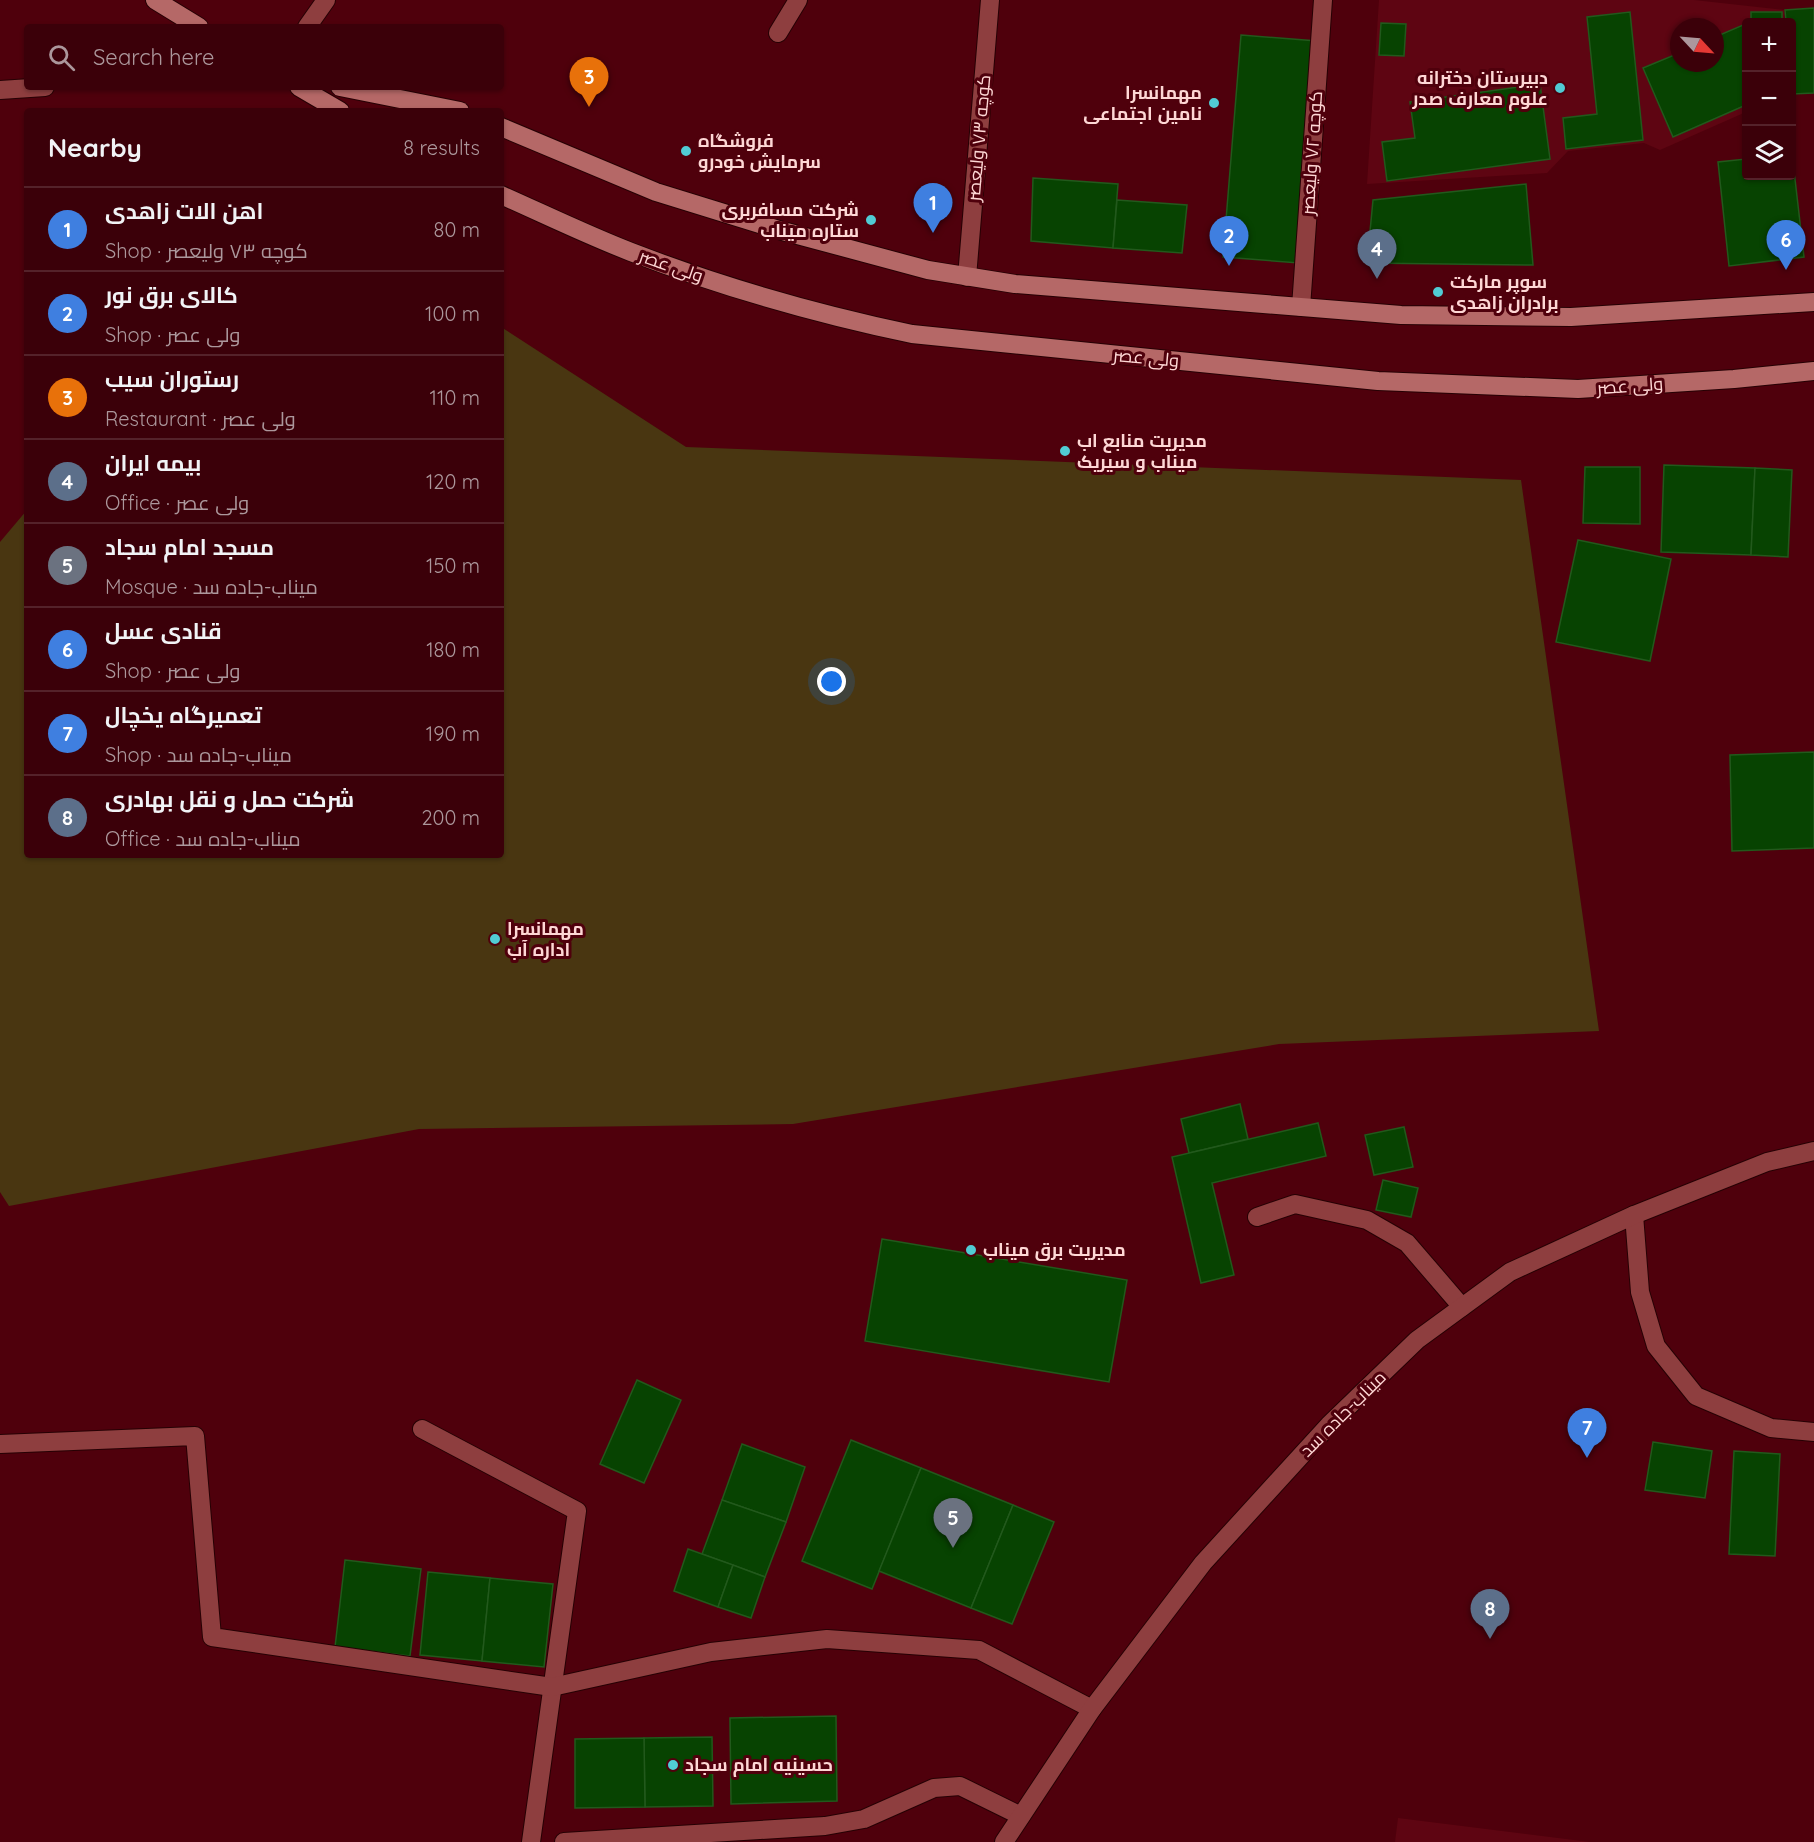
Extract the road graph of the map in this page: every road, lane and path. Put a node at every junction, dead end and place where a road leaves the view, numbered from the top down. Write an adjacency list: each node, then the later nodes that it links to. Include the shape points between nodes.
1 (155, 0): 6 (main road)
2 (326, 0): 7 (street)
3 (798, 0): 8 (street)
4 (990, 0): 17 (street, کوچه ۷۳ ولیعصر)
5 (1323, 0): 19 (street, کوچه ۷۲ ولیعصر)
6 (194, 24)
7 (310, 24)
8 (778, 33)
9 (24, 88): 10 (street)
10 (0, 90)
11 (303, 90): 13 (main road)
12 (355, 90): 14 (main road)
13 (335, 108)
14 (445, 108)
15 (504, 128): 17 (main road, via 656,192 860,254)
16 (504, 196): 20 (main road, ولی عصر, via 631,252 753,294 843,320 912,334 1378,381 1566,389)
17 (967, 277): 19 (main road)
18 (1814, 302): 19 (main road, via 1571,317 1401,315)
19 (1301, 307)
20 (1814, 371)
21 (1814, 1151): 22 (street, میناب-جاده سد, via 1767,1162)
22 (1634, 1215): 24 (street, میناب-جاده سد, via 1510,1272); 26 (street, via 1640,1292 1656,1346 1696,1396 1771,1428)
23 (1257, 1217): 24 (street, via 1295,1204 1367,1220 1407,1243)
24 (1462, 1307): 29 (street, میناب-جاده سد, via 1417,1340 1329,1425 1203,1563)
25 (422, 1429): 28 (street, via 577,1511)
26 (1814, 1432)
27 (0, 1444): 28 (street, via 195,1436 212,1637)
28 (552, 1687): 29 (street, via 711,1652 827,1639 980,1650); 31 (street)
29 (1092, 1709): 30 (street, میناب-جاده سد)
30 (1021, 1815): 32 (street, via 960,1786 934,1788 864,1819 825,1826); 33 (street, میناب-جاده سد)
31 (531, 1842)
32 (564, 1842)
33 (1004, 1842)

